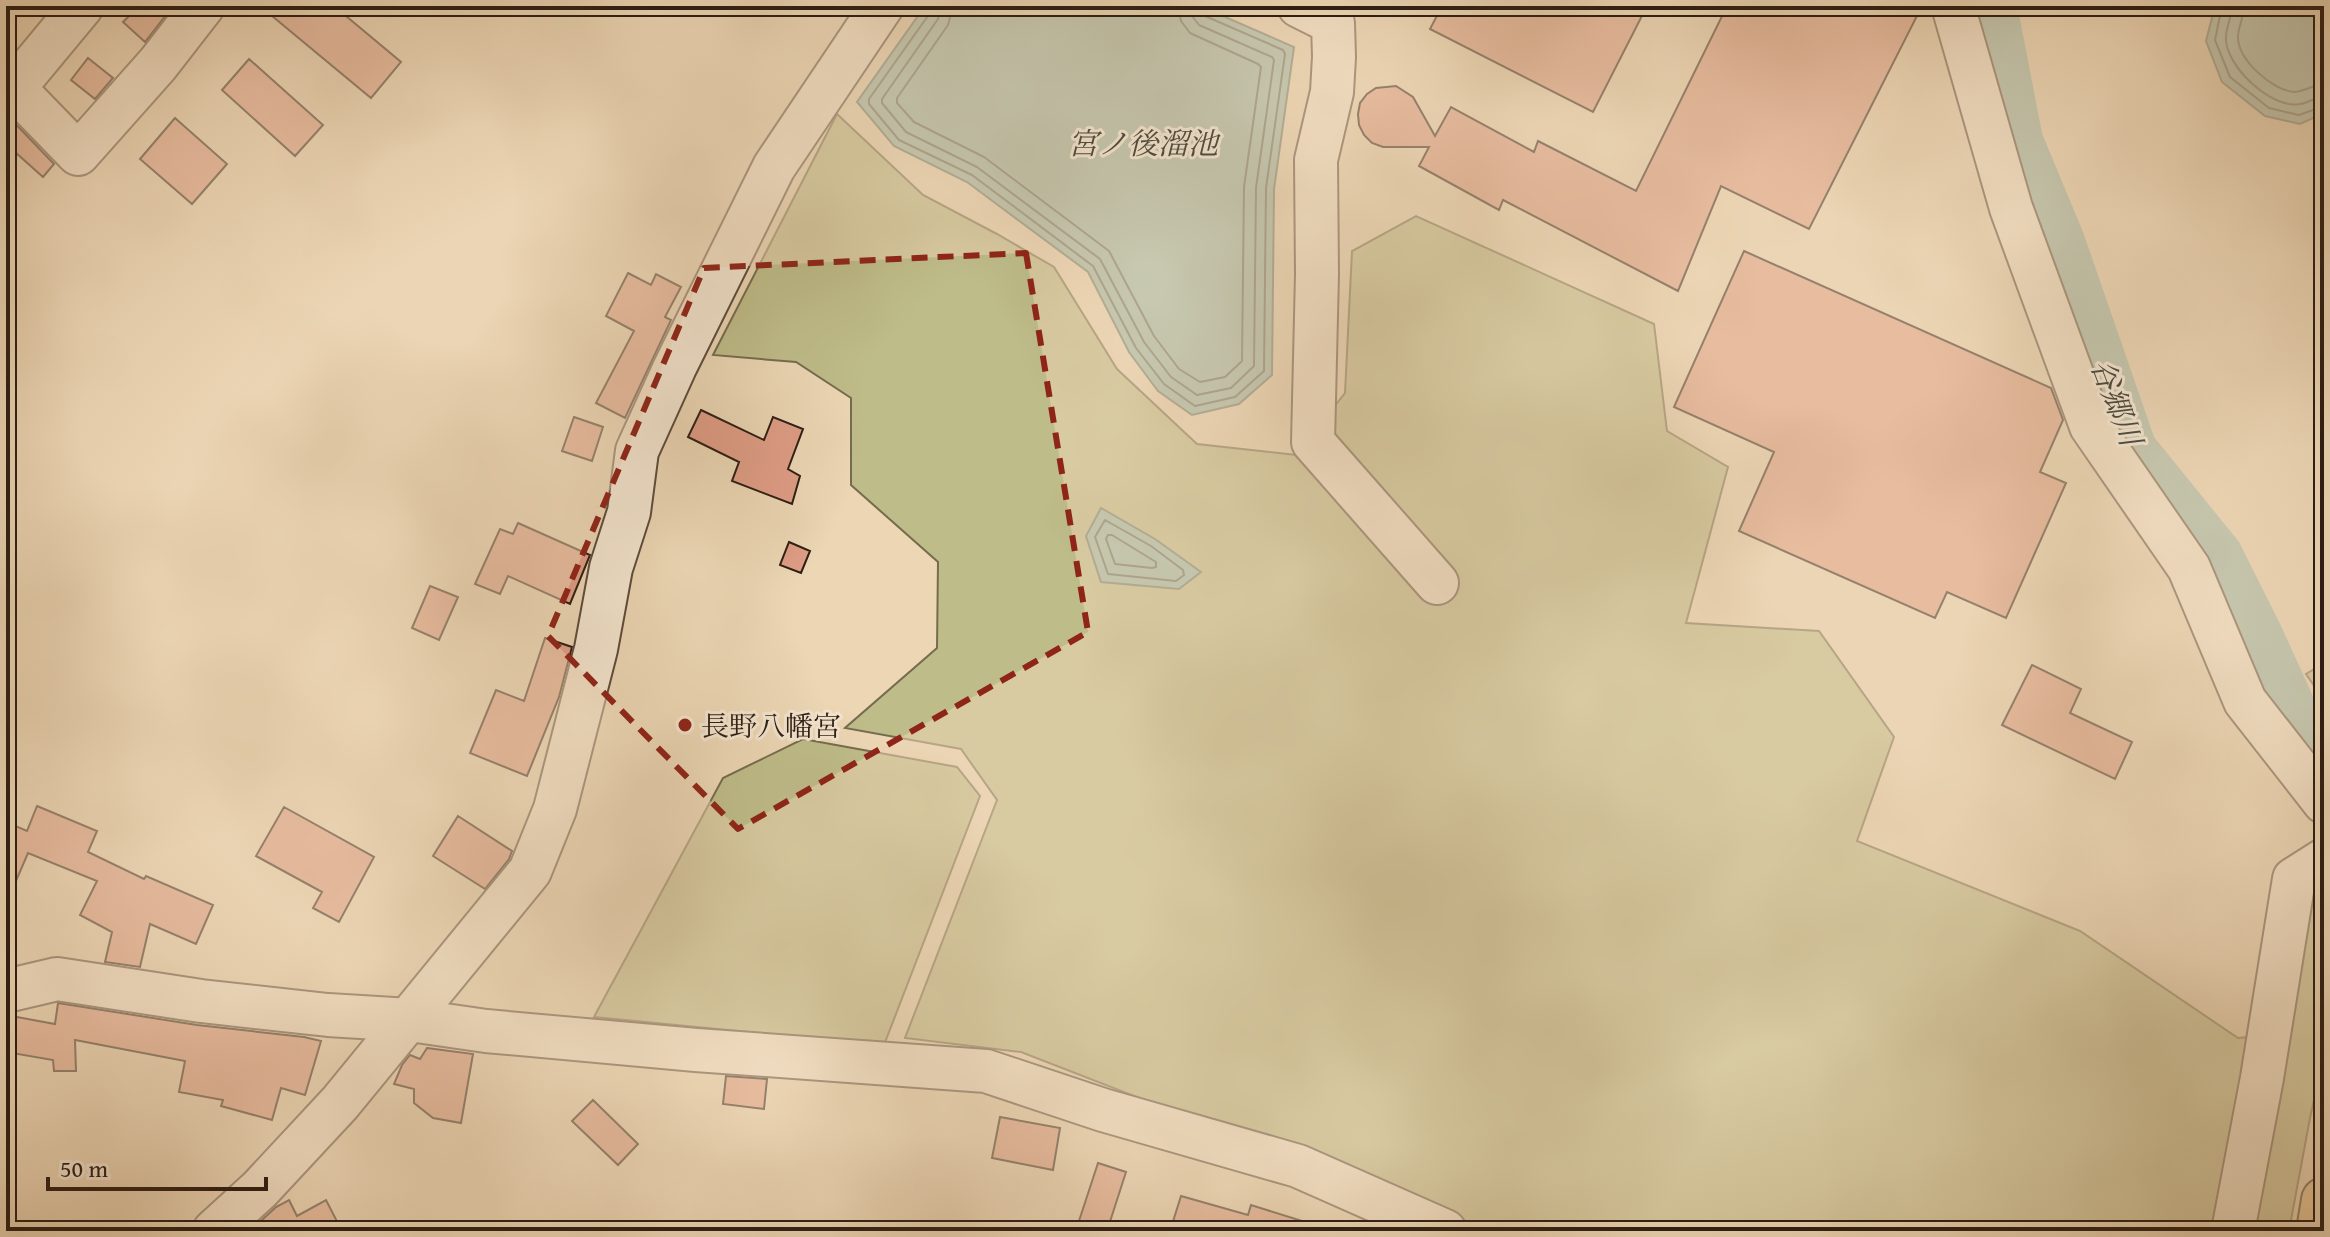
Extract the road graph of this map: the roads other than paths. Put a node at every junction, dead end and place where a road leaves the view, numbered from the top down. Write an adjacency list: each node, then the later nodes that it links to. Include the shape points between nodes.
1 (82, 6): 6 (street)
2 (203, 6): 6 (street, via 78,154)
3 (882, 6): 11 (street, via 774,167 637,451 629,512 611,568 596,649 555,809 530,871)
4 (1299, 6): 7 (street, via 1333,23 1332,92 1316,160 1313,442)
5 (1953, 6): 8 (street, via 2011,208 2091,426 2189,568 2245,701)
6 (10, 84)
7 (1437, 583)
8 (2324, 802)
9 (2324, 860): 15 (street, via 2294,879)
10 (6, 991): 11 (street, via 57,979 201,1001)
11 (410, 1020): 13 (street, via 340,1103); 14 (street, via 486,1031 986,1071 1298,1166)
12 (2324, 1200): 16 (highway)
13 (214, 1231)
14 (1445, 1231)
15 (2233, 1231)
16 (2319, 1231)

